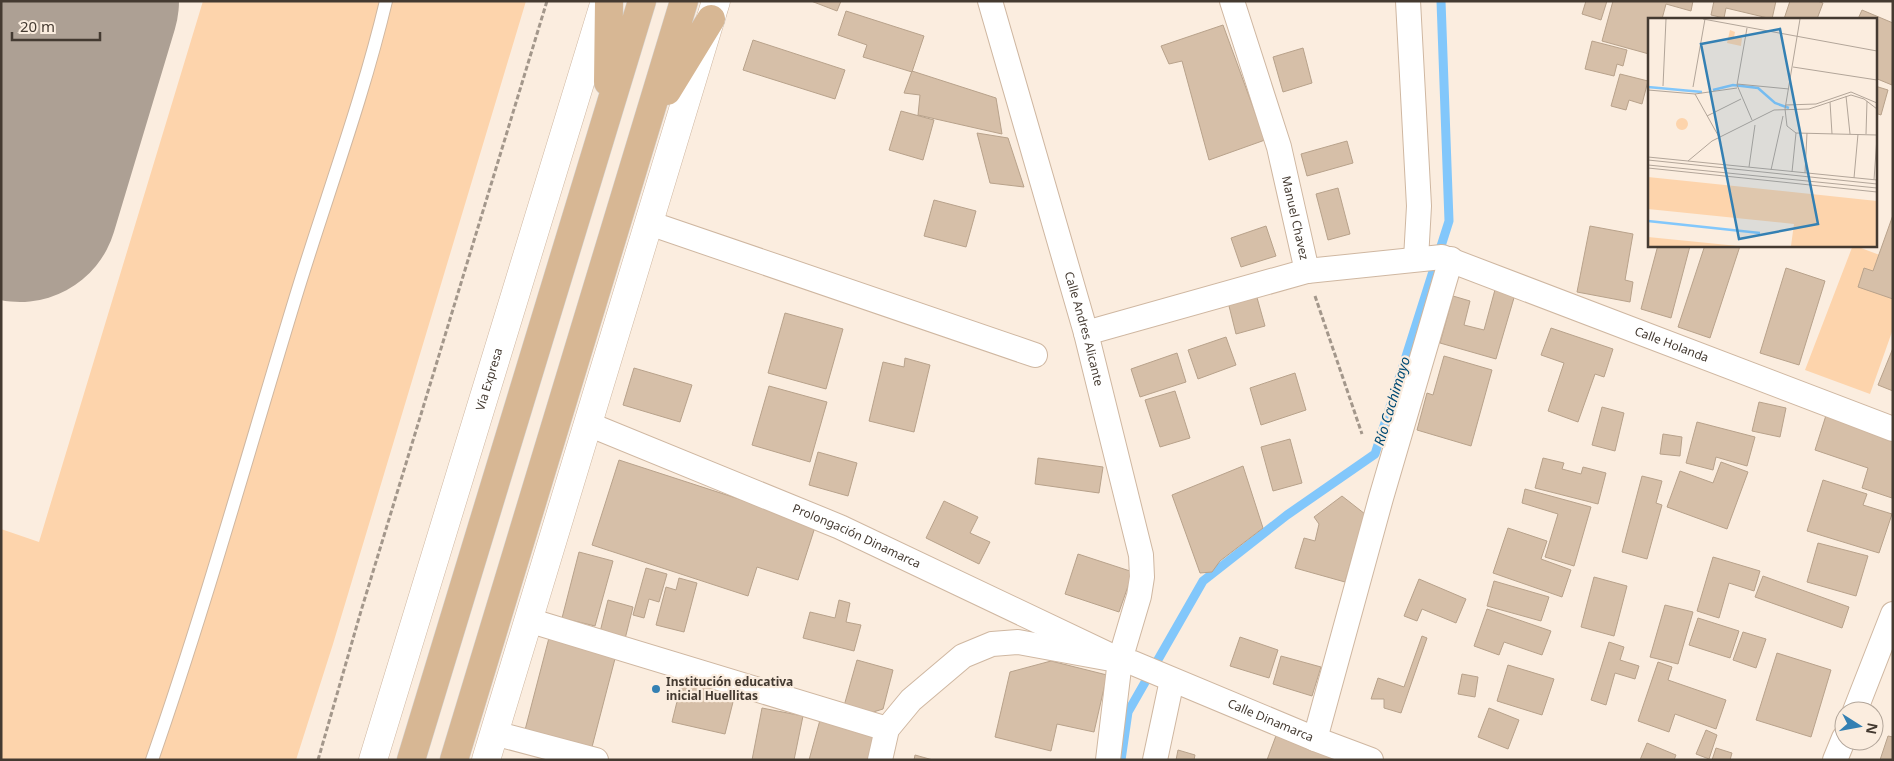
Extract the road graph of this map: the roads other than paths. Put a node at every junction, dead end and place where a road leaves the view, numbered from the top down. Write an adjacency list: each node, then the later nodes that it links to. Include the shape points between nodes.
1 (386, 1): 26 (lane, via 348,134)
2 (607, 1): 9 (main road); 27 (main road, Vía Expresa)
3 (642, 1): 9 (main road)
4 (684, 1): 10 (main road)
5 (990, 1): 14 (street, Calle Andres Alicante)
6 (1232, 1): 13 (street, Manuel Chavez, via 1279,147)
7 (1408, 1): 12 (street, via 1420,206)
8 (714, 10): 10 (main road); 11 (main road)
9 (608, 112): 28 (main road)
10 (646, 124): 29 (main road)
11 (649, 223): 15 (street); 16 (main road)
12 (1434, 258): 13 (street); 17 (street, Calle Holanda); 25 (street, via 1381,498)
13 (1307, 272): 14 (street)
14 (1086, 333): 20 (street, Calle Andres Alicante, via 1141,555 1142,577)
15 (1035, 355)
16 (588, 424): 19 (main road); 20 (street, Prolongación Dinamarca, via 840,528)
17 (1893, 428)
18 (1893, 614): 22 (street)
19 (528, 620): 23 (street); 24 (main road)
20 (1127, 662): 21 (street, Calle Dinamarca); 23 (street, via 1018,642 992,644 963,656 911,700); 33 (street, Calle Andres Alicante)
21 (1167, 678): 25 (street, Calle Dinamarca); 34 (street)
22 (1858, 701)
23 (887, 728): 32 (street)
24 (494, 734): 30 (main road); 31 (street)
25 (1314, 738): 35 (street, Calle Dinamarca)
26 (152, 760)
27 (374, 760)
28 (411, 760)
29 (454, 760)
30 (486, 760)
31 (596, 760)
32 (880, 760)
33 (1108, 760)
34 (1155, 760)
35 (1371, 760)

